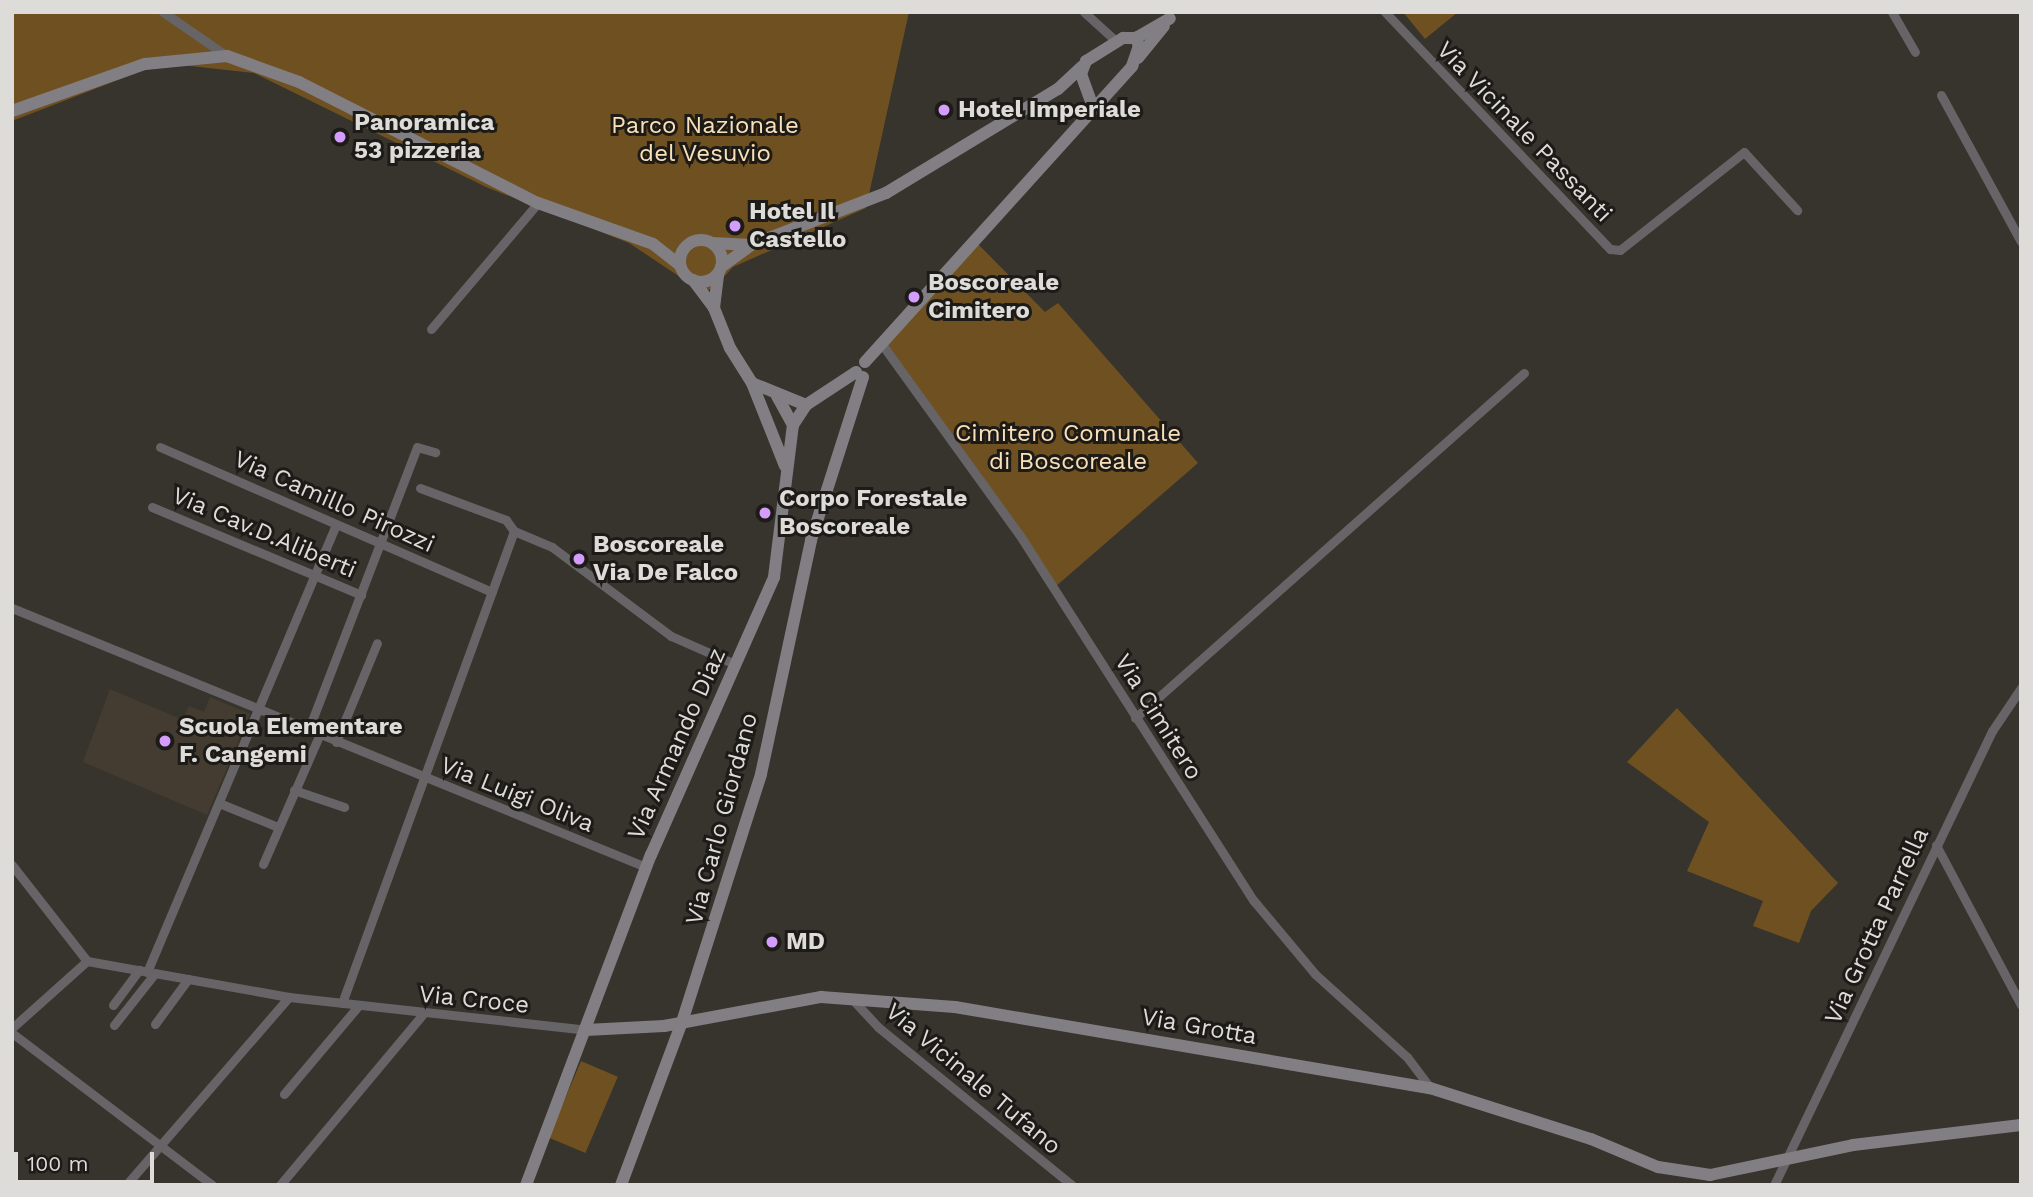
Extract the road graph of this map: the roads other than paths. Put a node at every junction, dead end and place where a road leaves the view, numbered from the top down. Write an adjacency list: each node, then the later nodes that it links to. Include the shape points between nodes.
1 (163, 12): 9 (street)
2 (1084, 12): 7 (street)
3 (1385, 12): 19 (street, Via Vicinale Passanti, via 1610,249 1620,250 1744,152)
4 (1892, 12): 8 (street)
5 (1172, 15): 6 (street); 10 (street)
6 (1136, 38): 7 (street); 10 (street, via 1139,47)
7 (1117, 41): 11 (street)
8 (1915, 52)
9 (227, 56): 17 (street, via 145,64); 18 (street, via 260,64 299,82)
10 (1132, 66): 12 (street)
11 (1082, 67): 13 (street); 14 (street)
12 (1120, 79): 13 (street, via 1101,88); 16 (street)
13 (1086, 84): 14 (street); 16 (street)
14 (1058, 89): 24 (street, via 886,193)
15 (1941, 95): 21 (street)
16 (1093, 107): 30 (street)
17 (12, 111)
18 (538, 203): 23 (street); 29 (street)
19 (1797, 209)
20 (692, 242): 22 (street); 23 (street); 25 (street, via 682,252)
21 (2021, 242)
22 (712, 243): 24 (street); 26 (street, via 721,253)
23 (653, 244): 25 (street)
24 (751, 245): 26 (street)
25 (680, 265): 27 (street)
26 (719, 270): 27 (street, via 706,281); 28 (street)
27 (693, 280): 28 (street)
28 (714, 308): 33 (street, Via Armando Diaz, via 730,348)
29 (431, 329)
30 (881, 343): 31 (street); 54 (street, Via Cimitero, via 1019,534)
31 (861, 370): 35 (street); 77 (street, Via Carlo Giordano, via 811,540 761,774)
32 (1524, 373): 54 (street)
33 (752, 383): 34 (street, Via Armando Diaz); 36 (street, Via Armando Diaz)
34 (776, 396): 35 (street, Via Armando Diaz); 37 (street)
35 (806, 405): 37 (street)
36 (769, 419): 37 (street); 40 (street, Via Armando Diaz)
37 (793, 425): 40 (street, Via Armando Diaz)
38 (160, 447): 43 (street, Via Camillo Pirozzi)
39 (435, 452): 45 (street, via 417,447)
40 (787, 470): 51 (street, Via Armando Diaz, via 774,578)
41 (420, 488): 44 (street, via 506,520)
42 (152, 507): 46 (street, Via Cav.D.Aliberti)
43 (336, 524): 45 (street, Via Camillo Pirozzi); 46 (street)
44 (514, 531): 47 (street); 51 (street, via 552,547 671,636)
45 (381, 544): 47 (street, Via Camillo Pirozzi); 48 (street)
46 (315, 575): 48 (street, Via Cav.D.Aliberti); 53 (street)
47 (492, 592): 58 (street)
48 (361, 595): 55 (street)
49 (12, 608): 53 (street, Via Luigi Oliva)
50 (377, 643): 57 (street)
51 (735, 664): 66 (street, Via Armando Diaz)
52 (2021, 688): 63 (street, Via Grotta Parrella, via 1992,731)
53 (259, 709): 55 (street, Via Luigi Oliva); 60 (street)
54 (1135, 718): 83 (street, Via Cimitero, via 1254,901 1294,952 1407,1057)
55 (307, 731): 56 (street, Via Luigi Oliva)
56 (319, 736): 57 (street, Via Luigi Oliva); 59 (street)
57 (336, 742): 58 (street, Via Luigi Oliva)
58 (425, 778): 66 (street, Via Luigi Oliva); 72 (street)
59 (295, 790): 61 (street); 62 (street)
60 (219, 803): 62 (street); 68 (street)
61 (344, 807)
62 (278, 827): 64 (street)
63 (1936, 845): 74 (street); 87 (street, Via Grotta Parrella)
64 (263, 864)
65 (12, 866): 67 (street)
66 (646, 867): 81 (street, Via Armando Diaz)
67 (87, 961): 68 (street, Via Croce); 80 (street)
68 (147, 972): 69 (street, Via Croce); 73 (street); 79 (street)
69 (188, 979): 70 (street, Via Croce); 78 (street)
70 (289, 998): 72 (street, Via Croce); 86 (street)
71 (851, 999): 77 (street, Via Grotta, via 776,1002); 83 (street, Via Grotta, via 955,1007); 93 (street, Via Vicinale Tufano, via 878,1027)
72 (342, 1003): 75 (street, Via Croce)
73 (113, 1005)
74 (2021, 1005)
75 (358, 1006): 76 (street, Via Croce); 84 (street)
76 (423, 1014): 81 (street, Via Croce); 90 (street)
77 (682, 1022): 81 (street, Via Grotta); 92 (street, Via Carlo Giordano)
78 (155, 1024)
79 (114, 1025)
80 (12, 1028)
81 (586, 1030): 91 (street, Via Armando Diaz)
82 (12, 1033): 86 (street)
83 (1430, 1088): 87 (street, Via Grotta, via 1591,1139 1676,1172 1710,1175 1773,1165)
84 (284, 1094)
85 (2021, 1125): 87 (street, Via Grotta, via 1921,1135)
86 (159, 1145): 88 (street); 89 (street)
87 (1792, 1157): 94 (street, Via Grotta Parrella)
88 (126, 1185)
89 (212, 1185)
90 (281, 1185)
91 (526, 1185)
92 (621, 1185)
93 (1072, 1185)
94 (1774, 1185)

